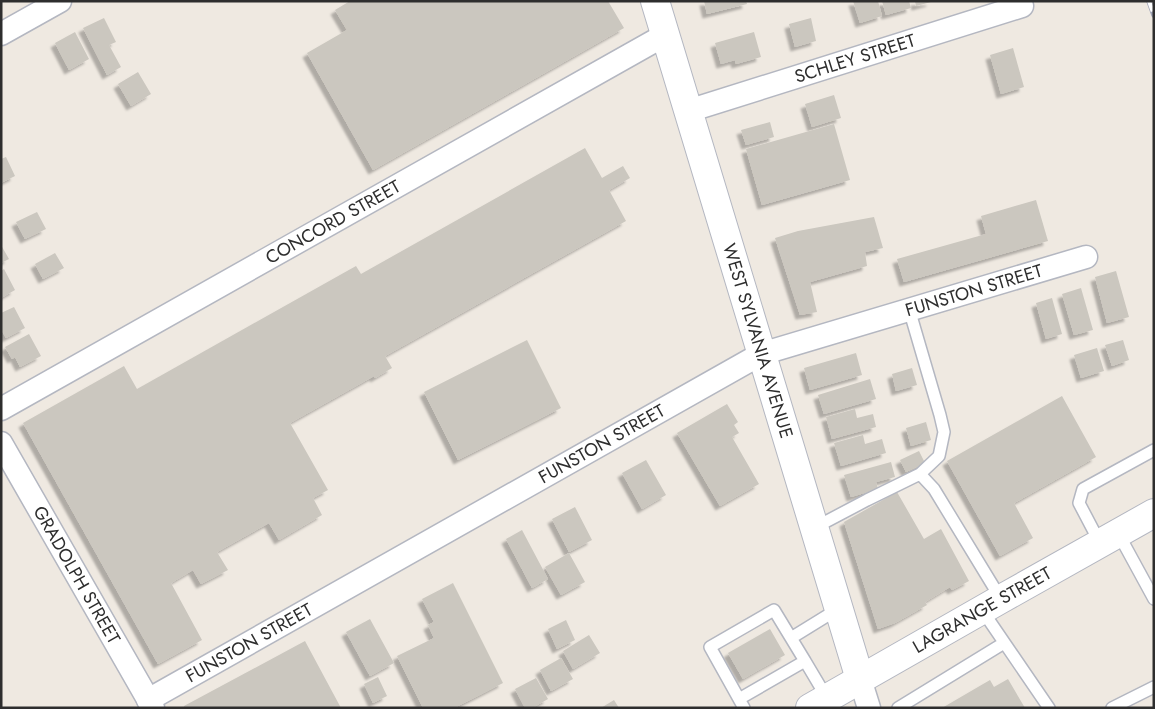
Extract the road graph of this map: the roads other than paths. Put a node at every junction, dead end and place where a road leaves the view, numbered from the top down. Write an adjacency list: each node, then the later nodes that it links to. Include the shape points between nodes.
1 (60, 1): 4 (street)
2 (655, 1): 5 (main road, WEST SYLVANIA AVENUE)
3 (1022, 6): 6 (street, SCHLEY STREET)
4 (1, 34)
5 (665, 35): 6 (main road, WEST SYLVANIA AVENUE); 10 (street, CONCORD STREET)
6 (688, 111): 9 (main road, WEST SYLVANIA AVENUE)
7 (1086, 257): 8 (street, FUNSTON STREET)
8 (909, 309): 9 (street, FUNSTON STREET); 13 (lane, via 944,432 939,456)
9 (761, 354): 15 (main road, WEST SYLVANIA AVENUE); 27 (street, FUNSTON STREET)
10 (1, 409)
11 (1, 443): 27 (street, GRADOLPH STREET)
12 (1154, 450): 16 (lane, via 1083,490 1079,503)
13 (920, 474): 15 (lane); 18 (lane, via 934,489)
14 (1154, 513): 16 (main road, LAGRANGE STREET)
15 (814, 528): 19 (main road, WEST SYLVANIA AVENUE)
16 (1110, 538): 17 (lane); 18 (main road, LAGRANGE STREET)
17 (1154, 600)
18 (991, 604): 21 (lane); 23 (main road, LAGRANGE STREET)
19 (838, 609): 20 (lane); 23 (main road, WEST SYLVANIA AVENUE)
20 (792, 638): 22 (lane); 25 (lane, via 774,610 710,648)
21 (1004, 642): 29 (lane); 30 (lane)
22 (805, 661): 25 (lane); 26 (lane)
23 (860, 680): 26 (main road, LAGRANGE STREET); 28 (street)
24 (1154, 687): 31 (lane)
25 (742, 703)
26 (818, 703)
27 (150, 704)
28 (868, 708)
29 (898, 708)
30 (1049, 708)
31 (1112, 708)

